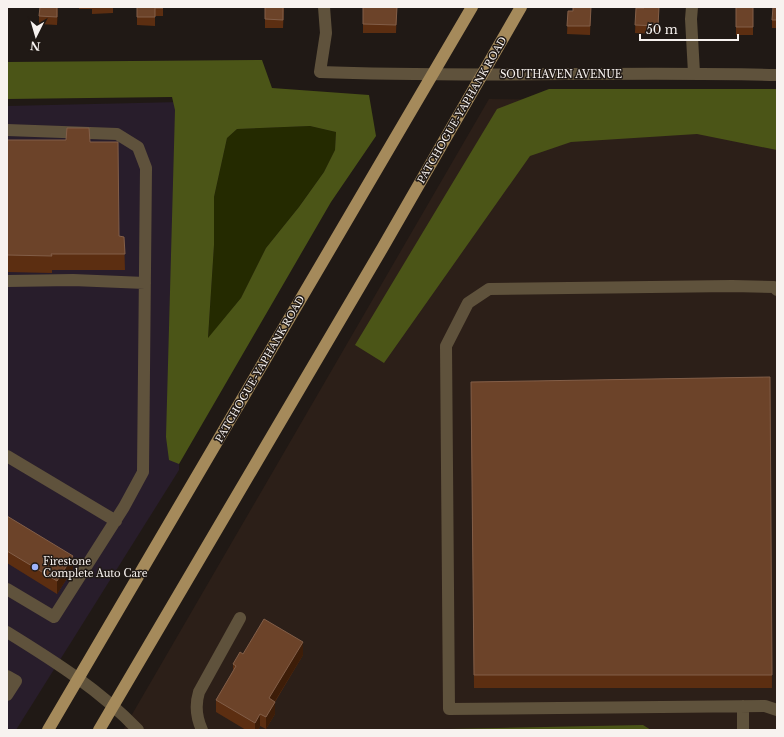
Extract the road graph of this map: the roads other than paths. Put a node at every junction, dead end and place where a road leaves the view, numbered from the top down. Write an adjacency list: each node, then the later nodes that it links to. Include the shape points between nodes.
1 (324, 7): 6 (street, SOUTHAVEN AVENUE, via 326,33 320,72)
2 (472, 7): 6 (main road, PATCHOGUE-YAPHANK ROAD)
3 (521, 7): 7 (main road, PATCHOGUE-YAPHANK ROAD)
4 (692, 7): 5 (street)
5 (694, 73): 7 (street, SOUTHAVEN AVENUE); 8 (street, SOUTHAVEN AVENUE)
6 (432, 74): 7 (street, SOUTHAVEN AVENUE); 19 (main road, PATCHOGUE-YAPHANK ROAD)
7 (484, 74): 21 (main road, PATCHOGUE-YAPHANK ROAD)
8 (777, 75)
9 (7, 130): 11 (street, via 117,134 138,147 146,168)
10 (7, 281): 11 (street)
11 (145, 283): 14 (street, via 143,472)
12 (777, 290): 22 (street, via 732,286 489,289 468,303 446,346 449,709)
13 (7, 456): 14 (street)
14 (116, 521): 15 (street, via 54,617)
15 (7, 589)
16 (240, 618): 27 (street, via 199,692 196,701 197,720)
17 (7, 632): 19 (street)
18 (7, 676): 20 (street, via 16,681)
19 (79, 678): 21 (street); 24 (main road, PATCHOGUE-YAPHANK ROAD)
20 (7, 695)
21 (114, 706): 25 (main road, PATCHOGUE-YAPHANK ROAD); 26 (street)
22 (742, 706): 23 (street, via 764,706); 28 (street)
23 (777, 710)
24 (48, 730)
25 (99, 730)
26 (138, 730)
27 (202, 730)
28 (743, 730)

